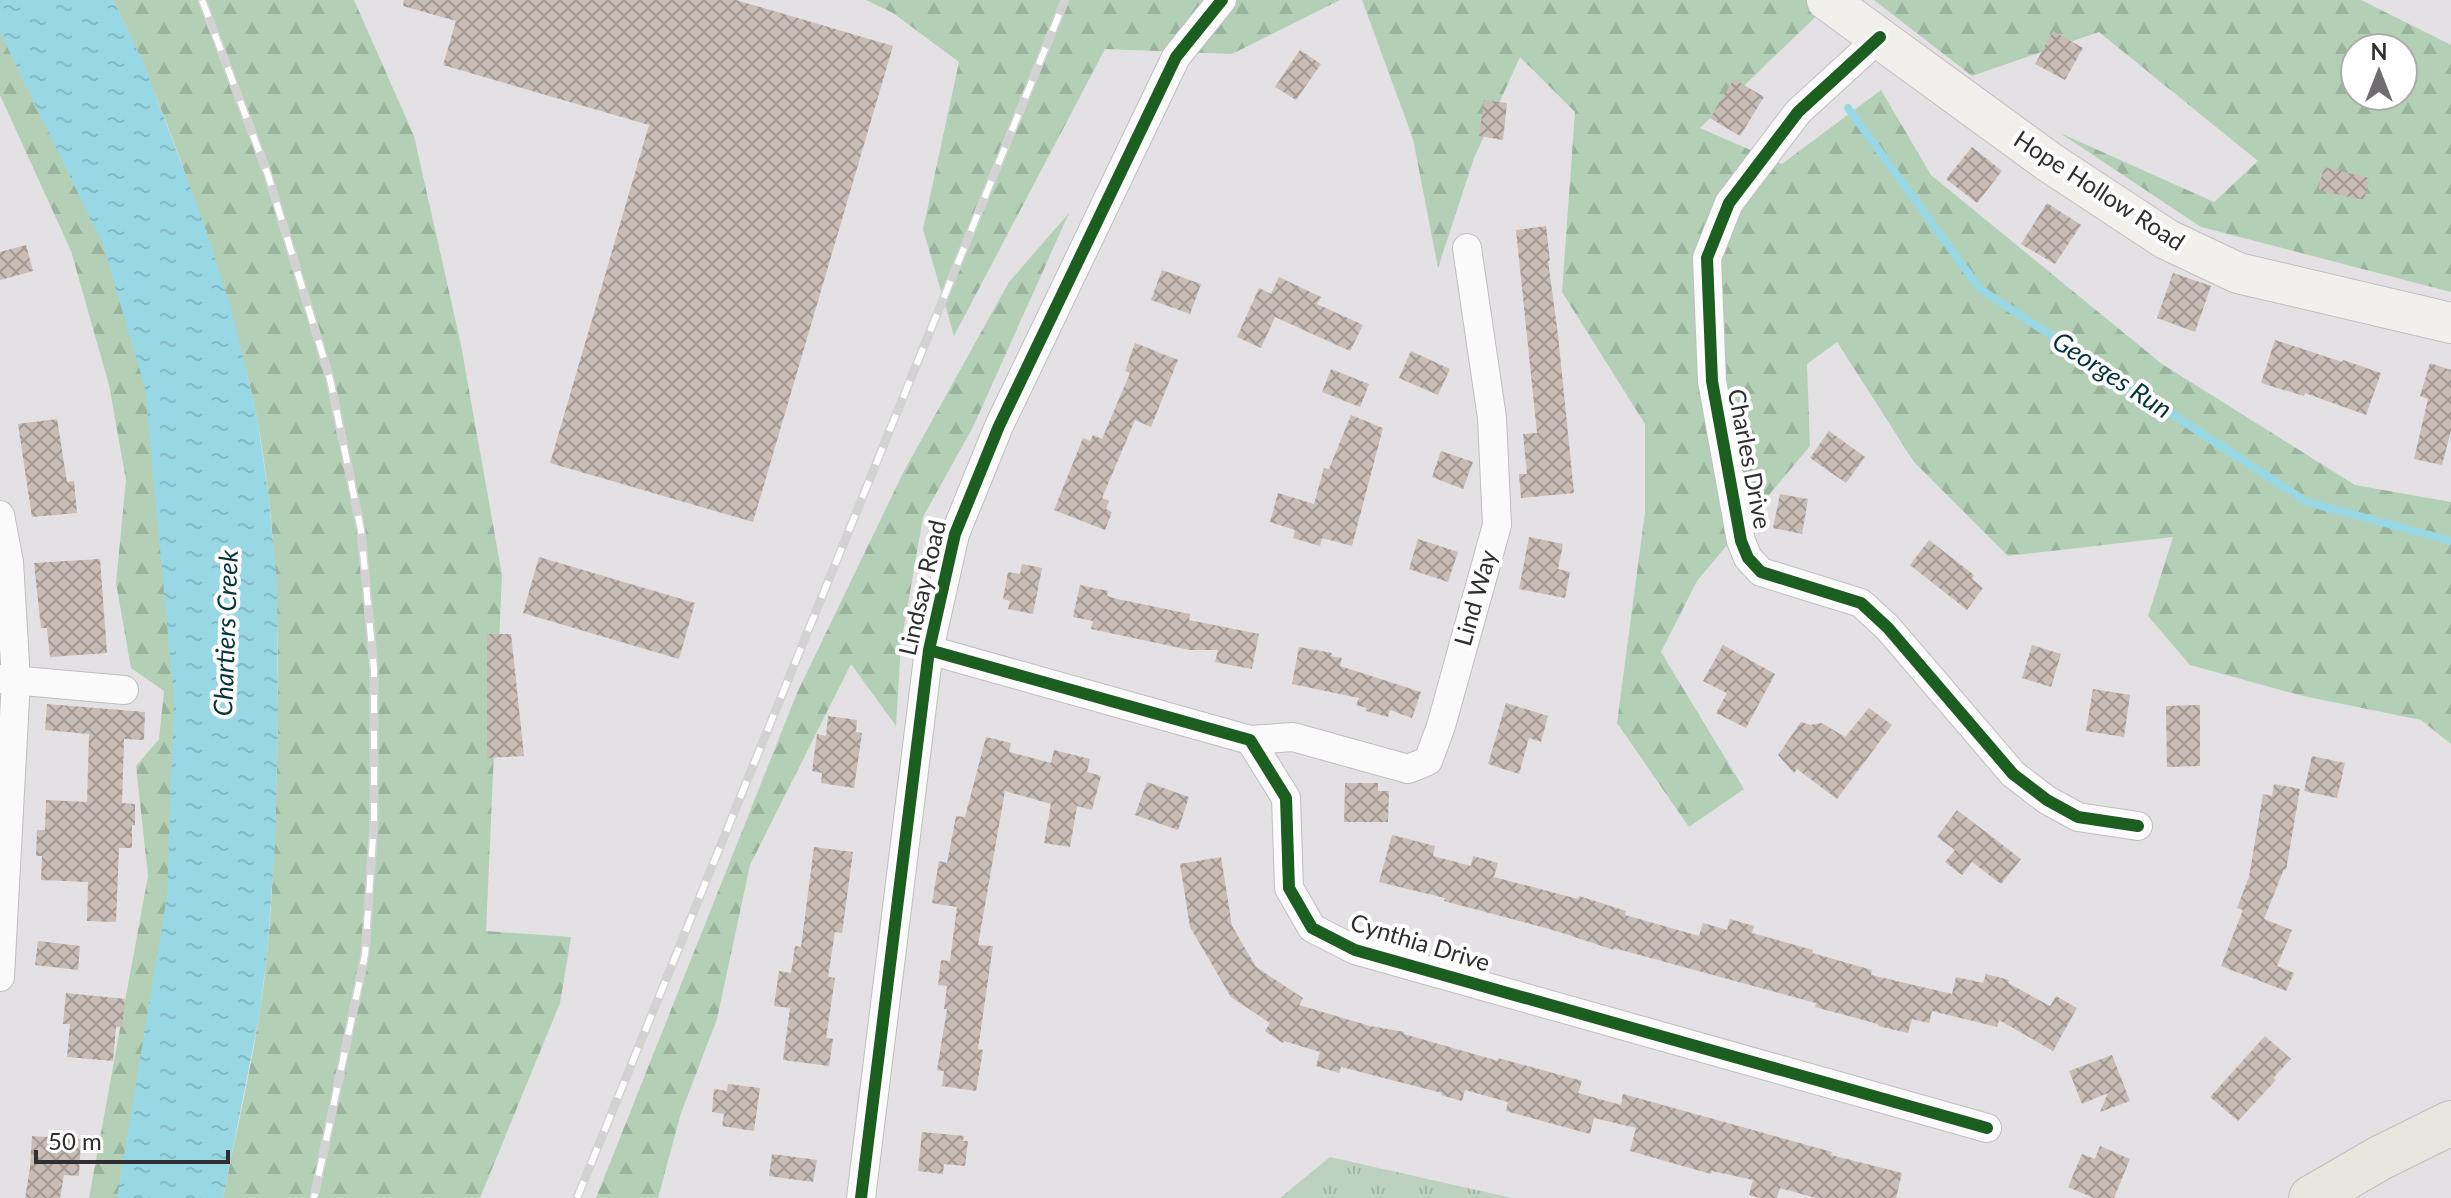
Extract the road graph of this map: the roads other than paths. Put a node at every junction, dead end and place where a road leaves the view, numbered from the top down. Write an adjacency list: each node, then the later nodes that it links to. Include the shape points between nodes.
1 (1222, 0): 7 (street, Lindsay Road, via 1176,57 999,426 955,534)
2 (1827, 0): 3 (main road, Hope Hollow Road)
3 (1880, 37): 5 (main road, Hope Hollow Road, via 2049,162 2166,239 2238,273); 11 (street, Charles Drive, via 1798,112 1729,203 1707,258 1712,381 1741,541 1761,572 1861,603 2013,774 2047,800 2078,817)
4 (1467, 248): 10 (street, Lind Way, via 1492,418 1497,525 1428,761 1408,769 1293,737)
5 (2451, 323)
6 (0, 515): 8 (street, via 9,562)
7 (929, 650): 10 (street); 15 (street, Lindsay Road)
8 (8, 680): 9 (street); 12 (street)
9 (124, 690)
10 (1250, 740): 14 (street, Cynthia Drive, via 1286,798 1289,888 1312,928 1355,950)
11 (2138, 826)
12 (0, 977)
13 (2451, 1123): 16 (main road)
14 (1987, 1128)
15 (861, 1198)
16 (2311, 1198)

